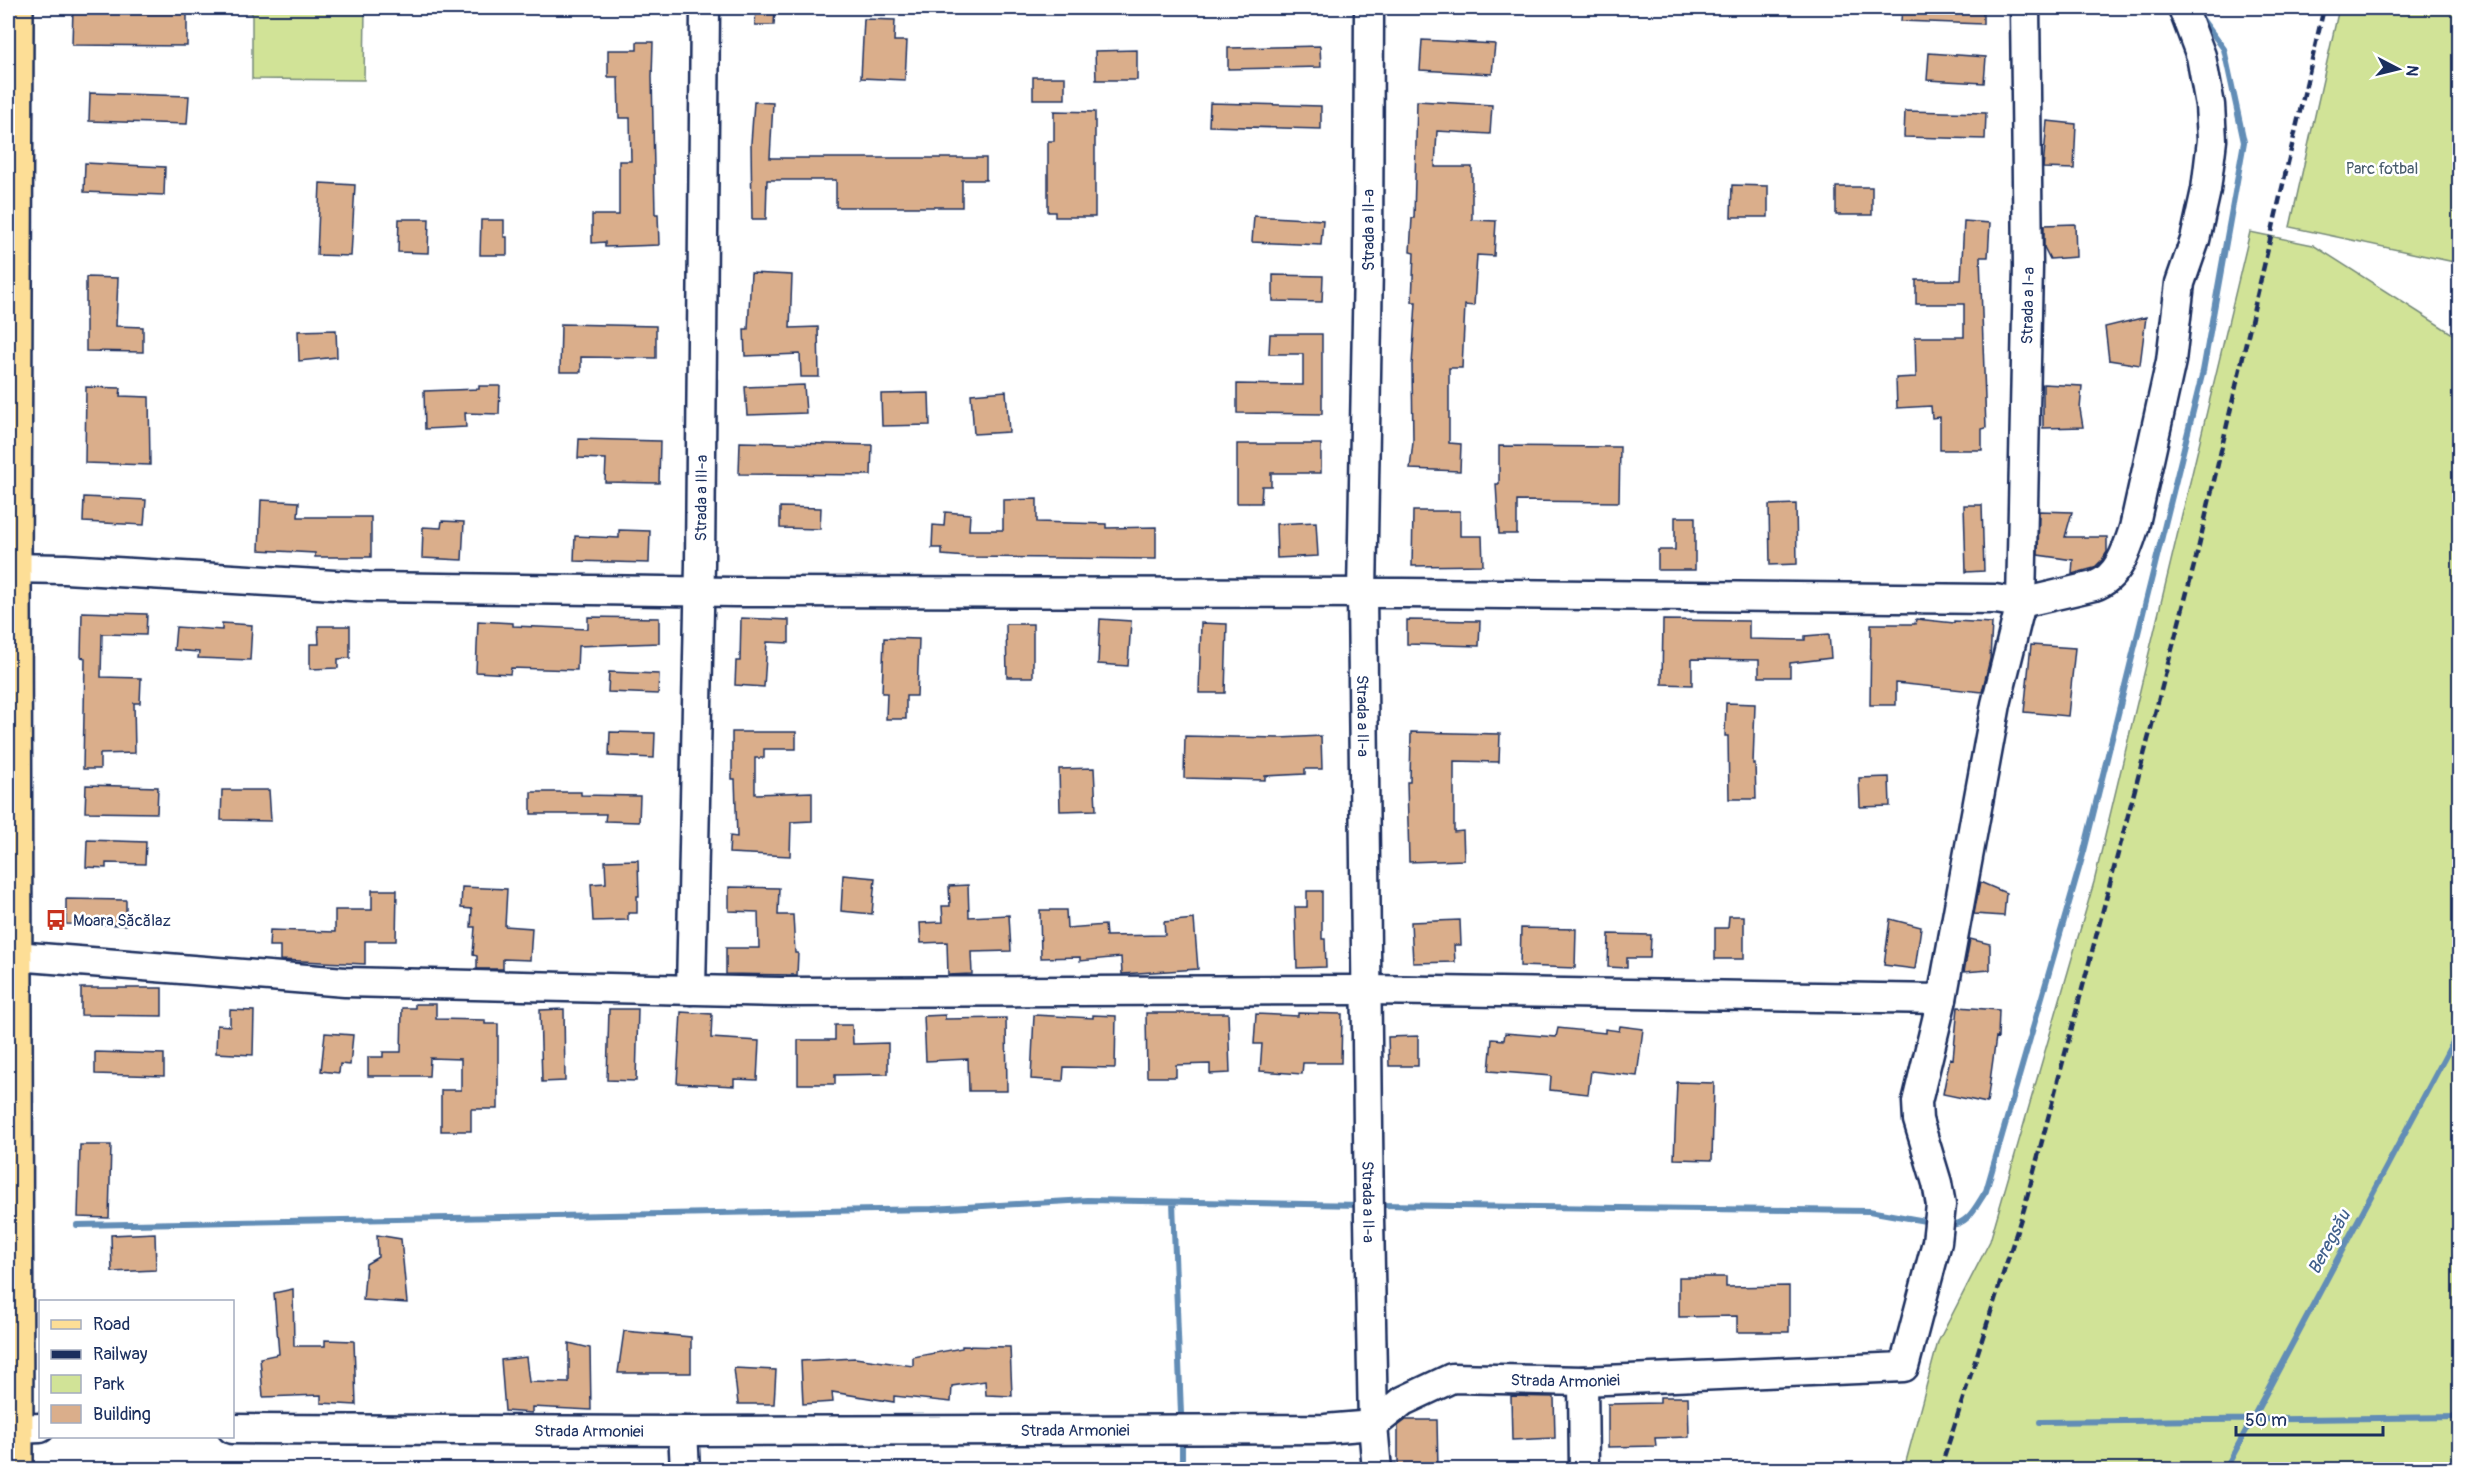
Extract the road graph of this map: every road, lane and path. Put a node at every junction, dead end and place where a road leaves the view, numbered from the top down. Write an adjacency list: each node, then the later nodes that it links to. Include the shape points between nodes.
1 (16, 8): 6 (main road)
2 (705, 8): 7 (street, Strada a III-a)
3 (1369, 8): 8 (street, Strada a II-a)
4 (2025, 8): 9 (street, Strada a I-a, via 2028,266)
5 (2183, 8): 9 (street, via 2201,56 2212,140 2206,190 2180,283 2171,361 2134,528 2126,552 2104,583)
6 (11, 568): 7 (street, via 368,587); 10 (main road)
7 (699, 591): 8 (street); 11 (street, Strada a III-a)
8 (1362, 593): 9 (street, via 1995,599); 12 (street, Strada a II-a)
9 (2021, 603): 13 (street, Strada a I-a, via 1996,704)
10 (15, 956): 11 (street, via 345,982); 17 (main road)
11 (691, 990): 12 (street)
12 (1367, 990): 13 (street); 16 (street, Strada a II-a)
13 (1942, 999): 14 (street, Strada a I-a, via 1917,1102 1918,1120 1941,1205 1937,1242)
14 (1904, 1367): 15 (street, Strada Armoniei)
15 (1583, 1381): 16 (street, Strada Armoniei, via 1452,1378 1403,1401); 23 (street)
16 (1373, 1425): 19 (street, Strada Armoniei, via 1325,1429); 22 (street, Strada a II-a)
17 (28, 1428): 20 (main road)
18 (234, 1429): 19 (street, Strada Armoniei)
19 (684, 1431): 21 (street)
20 (16, 1470)
21 (685, 1470)
22 (1377, 1470)
23 (1584, 1470)

